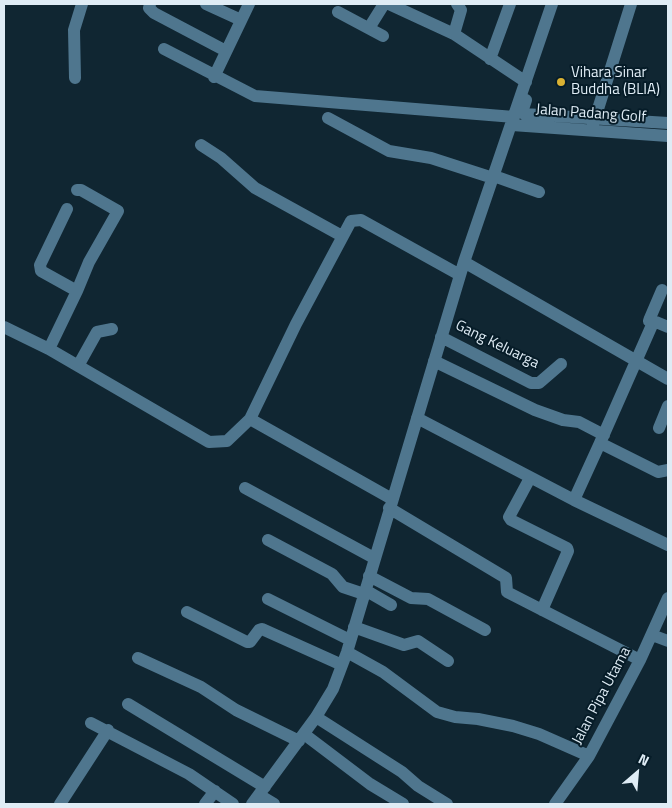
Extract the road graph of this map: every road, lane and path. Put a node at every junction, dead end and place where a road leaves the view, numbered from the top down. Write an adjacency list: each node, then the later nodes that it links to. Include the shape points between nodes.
1 (82, 4): 21 (street, via 74,30)
2 (150, 4): 18 (street, via 154,12)
3 (206, 4): 12 (street)
4 (249, 4): 12 (street)
5 (384, 4): 13 (street)
6 (389, 4): 14 (street)
7 (457, 4): 14 (street, via 461,10)
8 (510, 4): 19 (street)
9 (552, 4): 22 (street)
10 (631, 4): 24 (street)
11 (338, 12): 13 (street)
12 (241, 20): 18 (street)
13 (369, 28): 15 (street)
14 (454, 34): 19 (street)
15 (382, 36)
16 (543, 48): 24 (street, via 522,113)
17 (164, 50): 20 (street, Jalan Padang Golf)
18 (226, 51): 20 (street)
19 (490, 58): 22 (street)
20 (214, 76): 25 (street, Jalan Padang Golf, via 262,98)
21 (75, 78)
22 (526, 82): 25 (street)
23 (328, 118): 30 (street, via 389,151 431,158)
24 (595, 118): 26 (street); 27 (street)
25 (513, 121): 27 (street, Jalan Padang Golf); 30 (street)
26 (668, 123)
27 (592, 131): 28 (street, Jalan Padang Golf)
28 (668, 136)
29 (201, 145): 34 (street, via 255,188)
30 (493, 177): 32 (street); 35 (street)
31 (76, 190): 37 (street, via 118,211 89,262)
32 (539, 192)
33 (67, 209): 37 (street, via 39,268)
34 (342, 236): 35 (street, via 351,221 361,220); 51 (street)
35 (462, 269): 42 (street); 44 (street)
36 (662, 290): 38 (street, via 649,321)
37 (77, 291): 43 (street)
38 (653, 324): 40 (street); 44 (street)
39 (4, 327): 43 (street)
40 (668, 327)
41 (112, 329): 47 (street, via 97,332)
42 (442, 337): 45 (street); 46 (street, Gang Keluarga, via 531,383 539,383)
43 (49, 349): 47 (street)
44 (637, 360): 48 (street); 53 (street)
45 (434, 361): 50 (street); 53 (street, via 535,410 562,420 579,422)
46 (561, 364)
47 (78, 366): 51 (street, via 209,442 227,441)
48 (668, 379)
49 (668, 406): 52 (street)
50 (417, 418): 55 (street); 58 (street)
51 (250, 420): 58 (street)
52 (659, 428)
53 (602, 439): 54 (street, via 658,472); 57 (street)
54 (668, 470)
55 (530, 478): 57 (street); 67 (street, via 510,514 510,520 568,551)
56 (245, 488): 61 (street)
57 (574, 500): 60 (street)
58 (391, 504): 61 (street); 67 (street, via 506,578 508,592)
59 (268, 540): 63 (street, via 332,574 343,587)
60 (668, 545)
61 (374, 558): 62 (street)
62 (369, 576): 63 (street); 70 (street, via 411,598 428,599)
63 (365, 592): 66 (street); 69 (street)
64 (668, 598): 71 (street, Jalan Pipa Utama)
65 (268, 599): 73 (street)
66 (391, 605)
67 (542, 610): 75 (street)
68 (187, 612): 77 (street, via 246,642 250,642 262,629)
69 (354, 627): 73 (street); 76 (street, via 404,645 420,642)
70 (485, 630)
71 (652, 635): 72 (street); 75 (street, Jalan Pipa Utama)
72 (668, 641)
73 (348, 646): 77 (street); 83 (street, via 437,712 513,726)
74 (138, 658): 82 (street, via 201,687 236,710)
75 (640, 660): 83 (street, Jalan Pipa Utama)
76 (448, 661)
77 (342, 665): 79 (street, via 333,690)
78 (128, 704): 86 (street)
79 (316, 717): 82 (street); 84 (street, via 402,772)
80 (91, 723): 81 (street)
81 (108, 730): 85 (street); 87 (street)
82 (301, 737): 86 (street); 91 (street)
83 (589, 756): 93 (street, Jalan Pipa Utama)
84 (418, 786): 91 (street); 92 (street)
85 (215, 791): 88 (street); 89 (street)
86 (258, 795): 90 (street)
87 (60, 804)
88 (205, 804)
89 (233, 804)
90 (274, 804)
91 (403, 804)
92 (447, 804)
93 (555, 804)

